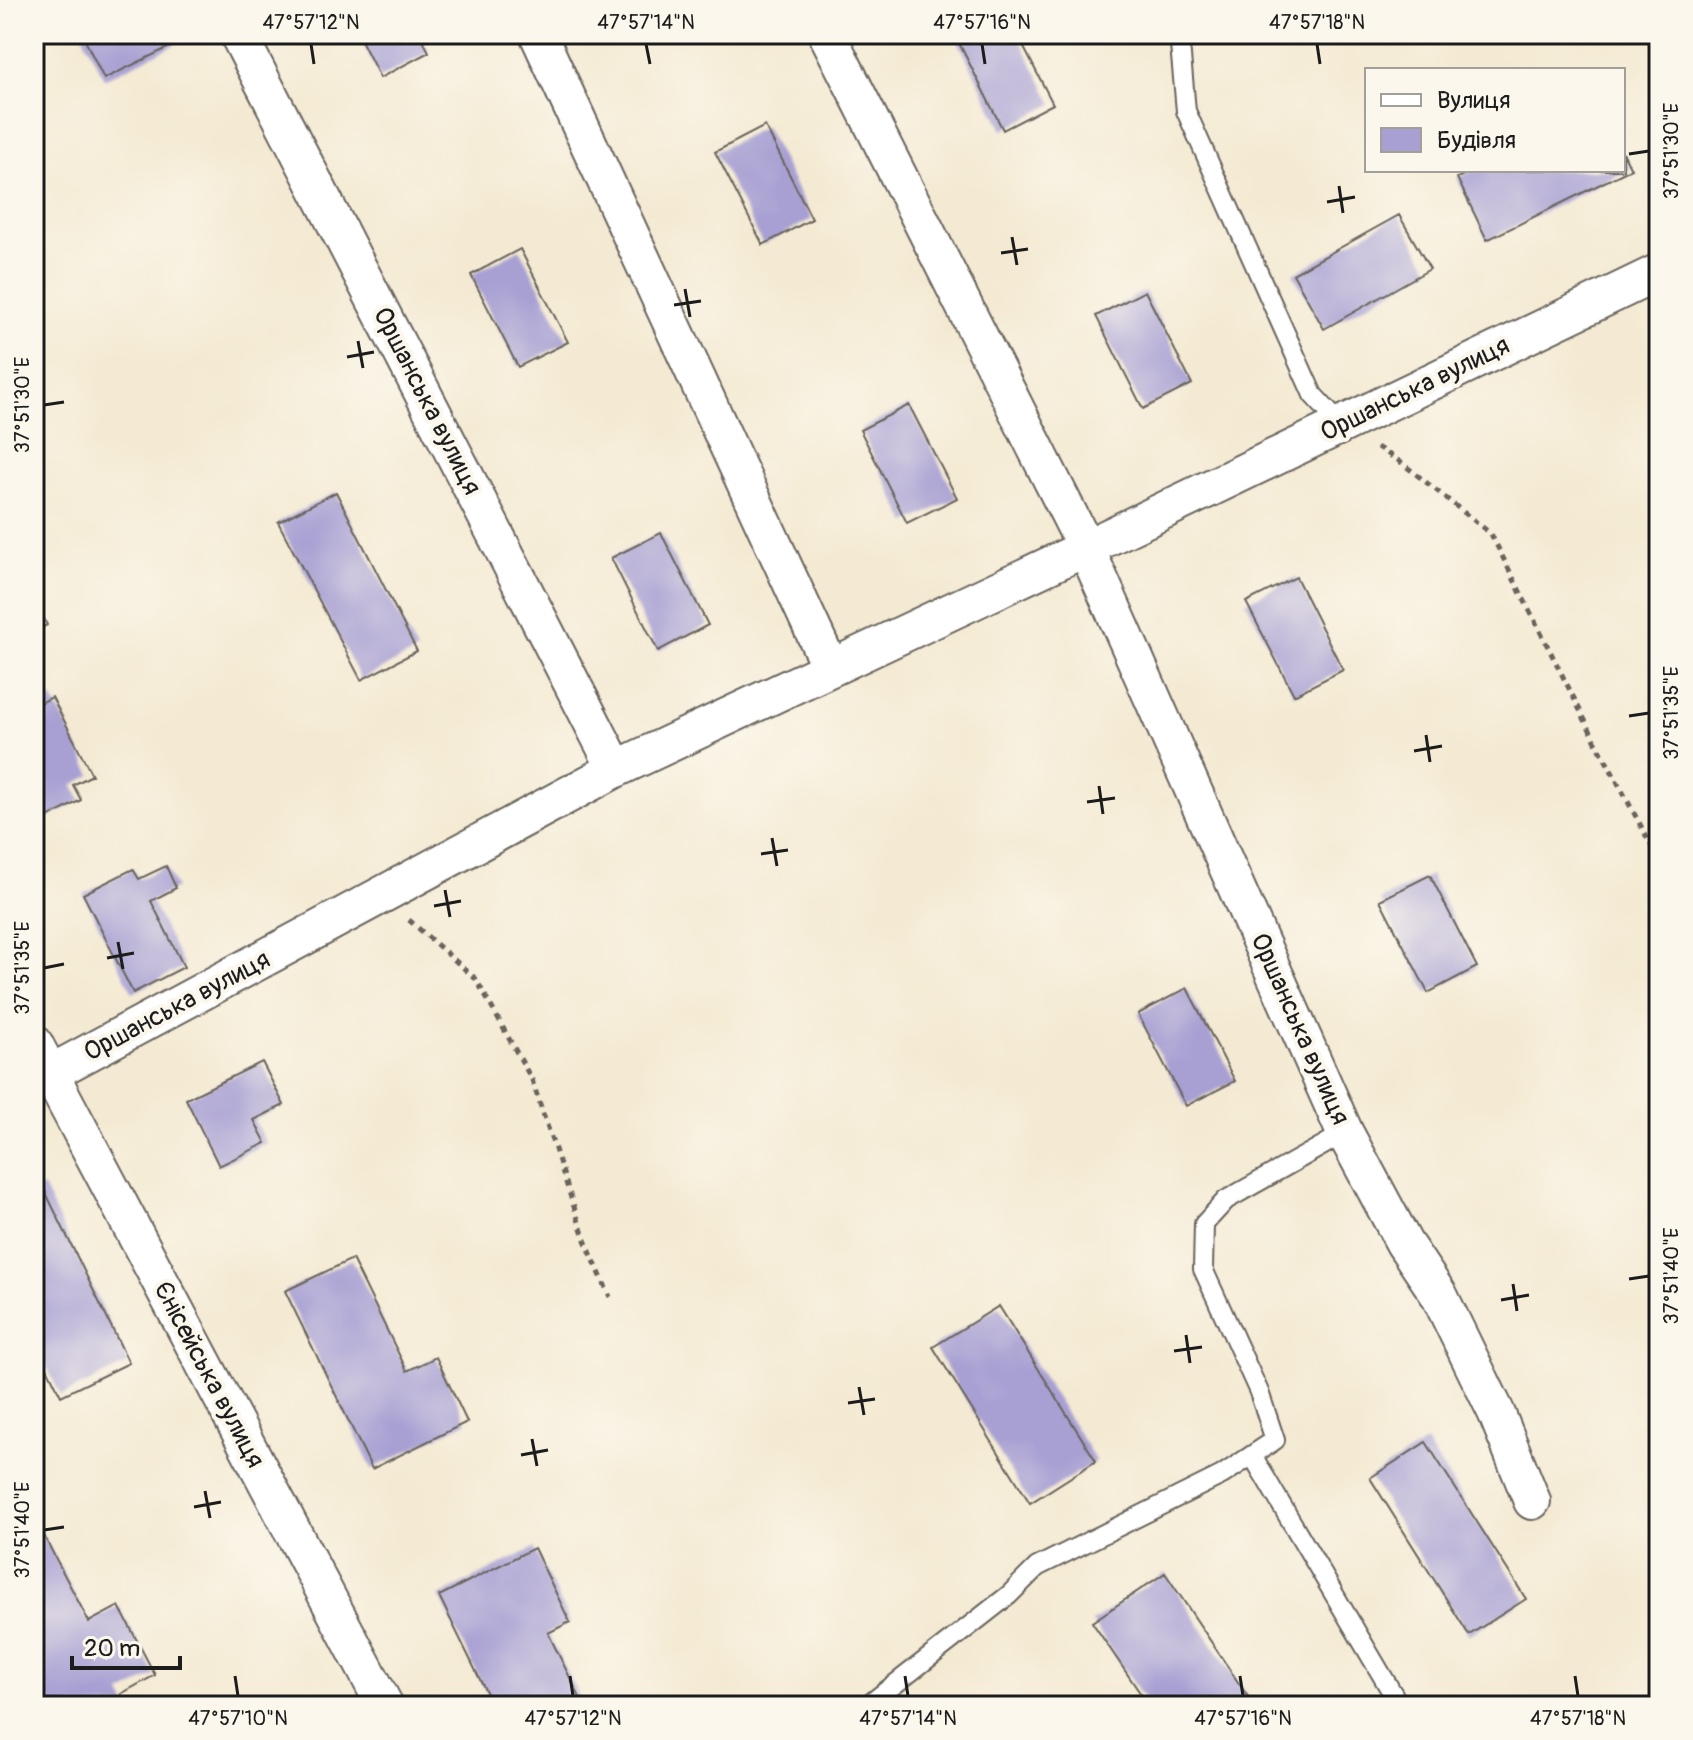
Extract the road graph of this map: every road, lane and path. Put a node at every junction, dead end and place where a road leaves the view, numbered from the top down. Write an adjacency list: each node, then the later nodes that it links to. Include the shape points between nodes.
1 (238, 34): 9 (street, Оршанська вулиця)
2 (538, 34): 8 (street)
3 (827, 34): 7 (street, Оршанська вулиця)
4 (1179, 34): 6 (lane, via 1186,111 1313,395)
5 (1659, 272): 6 (street, Оршанська вулиця)
6 (1340, 424): 7 (street, Оршанська вулиця); 10 (path, via 1402,463 1491,534)
7 (1086, 548): 8 (street, Оршанська вулиця); 13 (street, Оршанська вулиця)
8 (830, 667): 9 (street, Оршанська вулиця)
9 (616, 769): 11 (street, Оршанська вулиця)
10 (1659, 860)
11 (381, 896): 12 (street, Оршанська вулиця); 14 (path, via 476,979 532,1080 585,1240)
12 (39, 1067): 17 (street, Єнісейська вулиця)
13 (1345, 1133): 15 (lane, via 1226,1200 1204,1224 1203,1269 1275,1440); 16 (street, Оршанська вулиця, via 1404,1243 1439,1295)
14 (610, 1297)
15 (1252, 1455): 18 (lane, via 1037,1567); 19 (lane)
16 (1532, 1501)
17 (385, 1706)
18 (867, 1706)
19 (1400, 1706)

